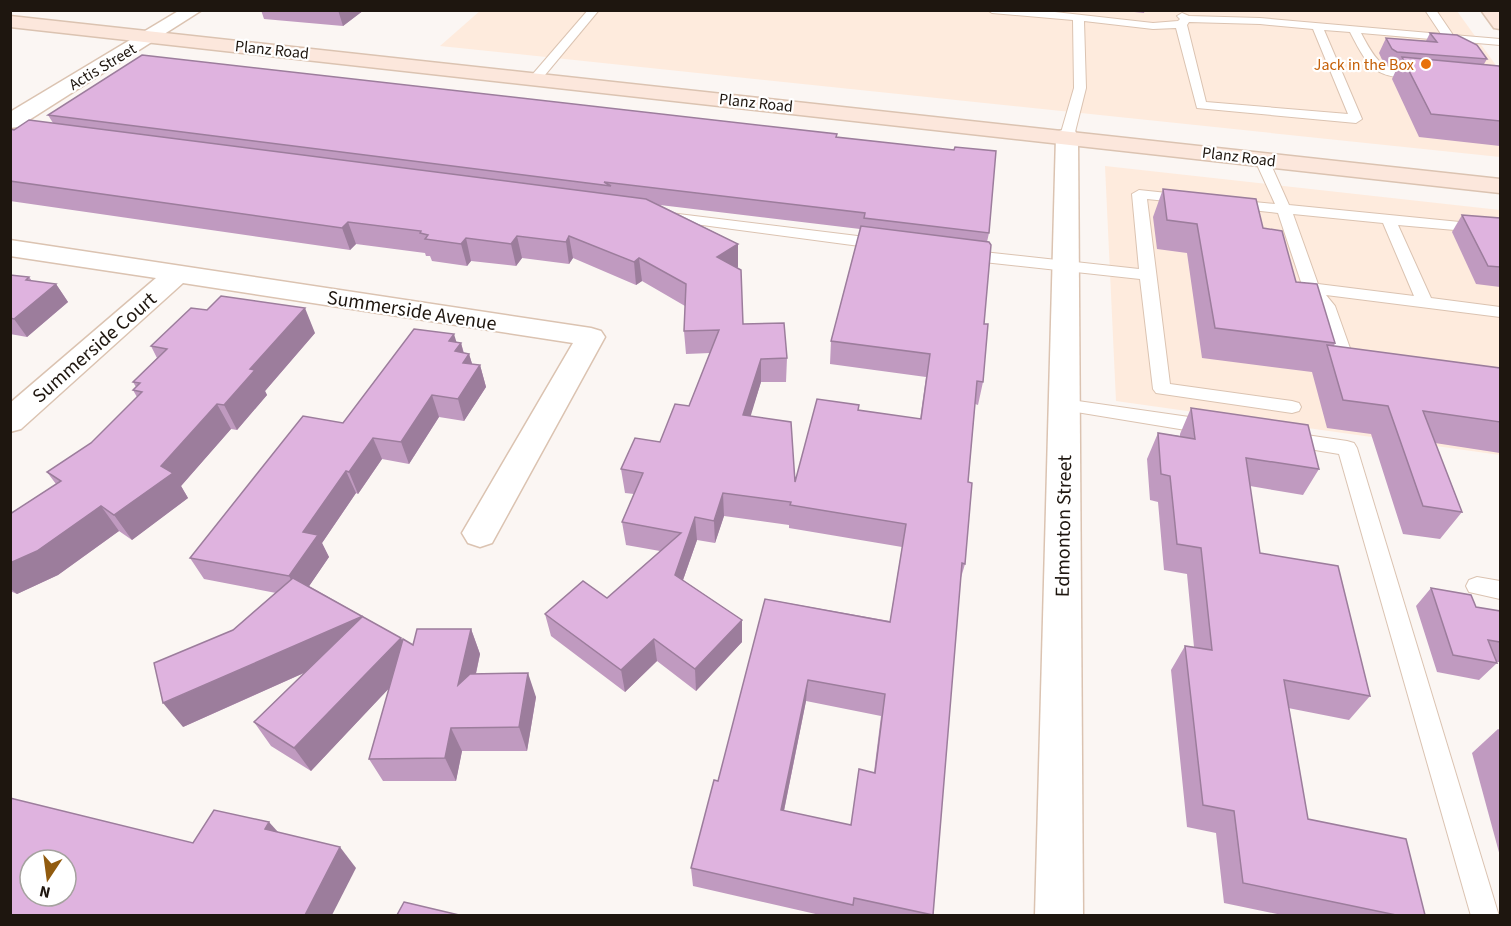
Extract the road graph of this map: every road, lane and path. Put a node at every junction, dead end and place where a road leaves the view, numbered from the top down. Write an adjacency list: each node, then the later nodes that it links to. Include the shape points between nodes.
1 (193, 10): 13 (street, Actis Street)
2 (594, 10): 19 (lane)
3 (992, 10): 7 (lane)
4 (1176, 10): 9 (lane)
5 (1430, 10): 15 (lane)
6 (1490, 10): 10 (street)
7 (1078, 17): 9 (lane, via 1153,26); 21 (lane, via 1080,88)
8 (10, 21): 13 (street, Planz Road)
9 (1183, 22): 11 (lane, via 1260,21); 11 (lane, via 1201,105 1356,119)
10 (1500, 24)
11 (1317, 26): 12 (lane)
12 (1354, 30): 14 (lane); 18 (lane, via 1372,64 1386,73)
13 (150, 36): 19 (street, Planz Road); 20 (street, Actis Street)
14 (1431, 37): 15 (lane); 17 (lane)
15 (1450, 38): 16 (lane)
16 (1500, 42)
17 (1468, 52)
18 (1429, 77)
19 (536, 78): 21 (street, Planz Road)
20 (14, 128)
21 (1066, 136): 22 (street, Planz Road); 31 (street, Edmonton Street)
22 (1261, 158): 23 (street, Planz Road); 24 (lane)
23 (1500, 186)
24 (1283, 210): 26 (lane); 33 (lane, via 1139,194); 34 (lane)
25 (650, 214): 28 (lane)
26 (1389, 220): 27 (lane); 35 (lane)
27 (1500, 230)
28 (899, 246)
29 (10, 248): 32 (street, Summerside Avenue)
30 (947, 253): 31 (lane)
31 (1065, 268): 33 (lane); 38 (street, Edmonton Street)
32 (177, 274): 40 (street, Summerside Court); 43 (street, Summerside Avenue, via 591,337)
33 (1147, 275): 39 (lane, via 1162,388)
34 (1311, 288): 35 (lane); 37 (lane, via 1327,306 1344,356)
35 (1425, 303): 36 (lane)
36 (1500, 312)
37 (1377, 360)
38 (1064, 405): 41 (lane); 46 (street, Edmonton Street)
39 (1292, 407)
40 (10, 421)
41 (1229, 430)
42 (1264, 435): 47 (lane, via 1347,448)
43 (480, 533)
44 (1477, 586): 45 (lane)
45 (1500, 590)
46 (1059, 915)
47 (1485, 915)

